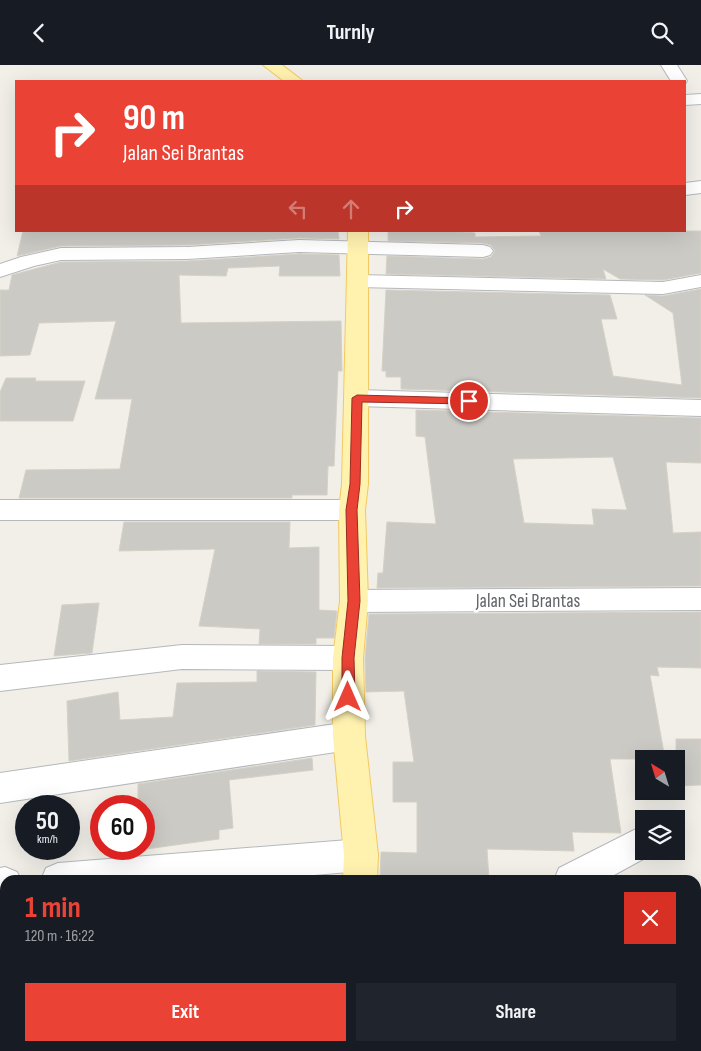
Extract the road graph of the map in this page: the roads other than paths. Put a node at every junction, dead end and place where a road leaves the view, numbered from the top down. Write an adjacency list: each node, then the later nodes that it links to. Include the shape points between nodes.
1 (271, 65): 3 (main road)
2 (669, 65): 4 (street)
3 (294, 80)
4 (678, 80)
5 (701, 187): 6 (street)
6 (686, 189)
7 (359, 239): 8 (street); 9 (street, via 187,253 62,254); 10 (main road)
8 (483, 251)
9 (0, 271)
10 (358, 281): 11 (street, via 663,288); 12 (main road)
11 (701, 281)
12 (357, 398): 13 (street); 15 (main road)
13 (701, 408)
14 (0, 510): 15 (street)
15 (352, 510): 17 (main road)
16 (701, 599): 17 (street, Jalan Sei Brantas)
17 (354, 601): 18 (main road)
18 (348, 658): 19 (street, via 182,657); 20 (main road)
19 (0, 678)
20 (349, 736): 21 (street); 23 (main road)
21 (0, 788)
22 (635, 846): 25 (street)
23 (360, 867): 24 (street)
24 (174, 875)
25 (580, 875)

